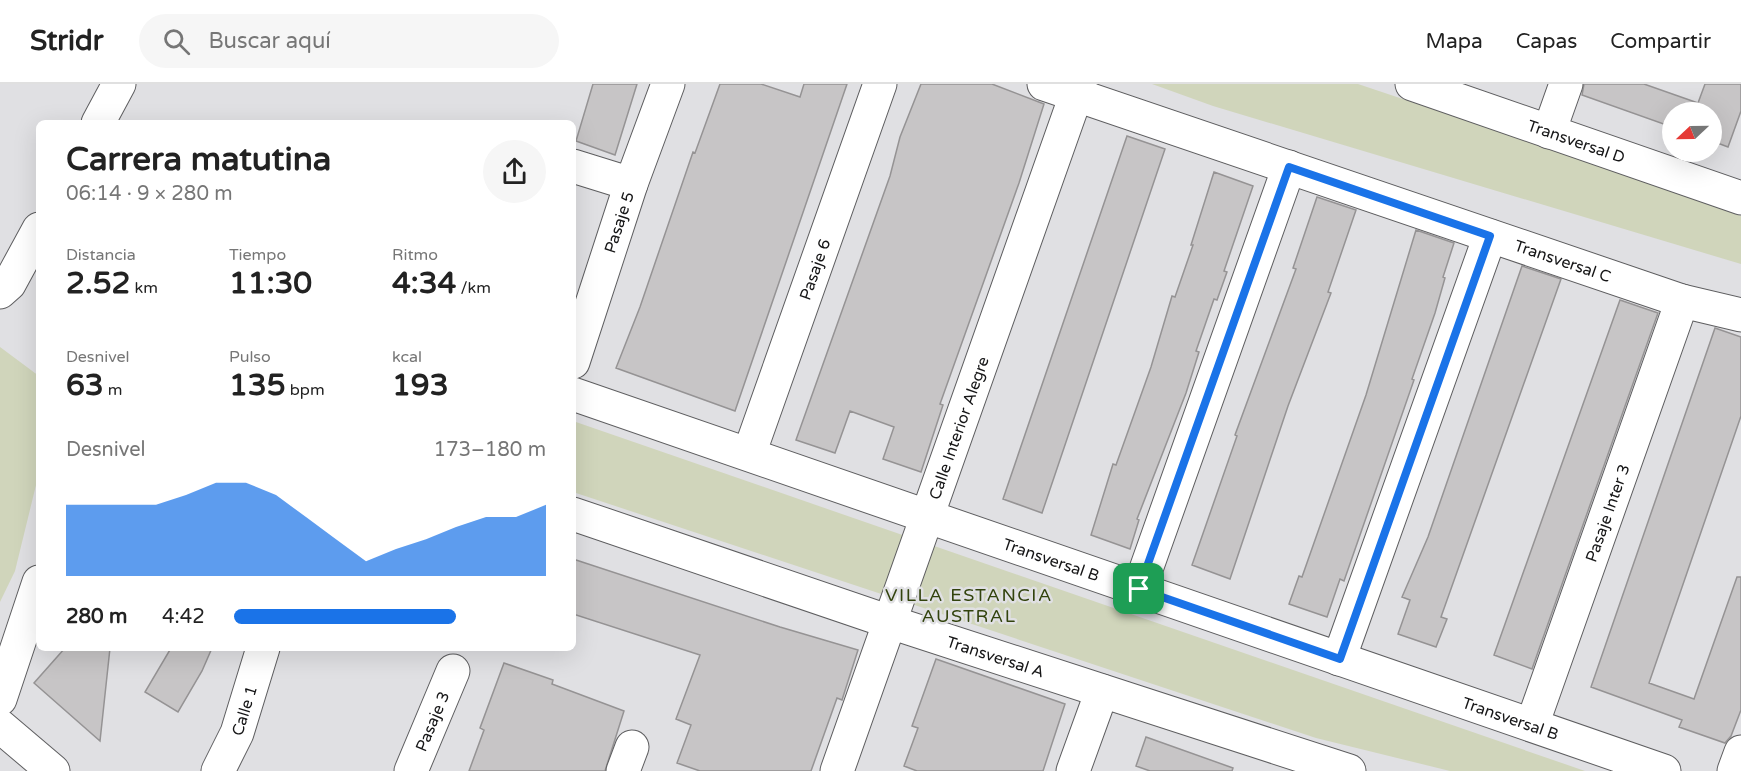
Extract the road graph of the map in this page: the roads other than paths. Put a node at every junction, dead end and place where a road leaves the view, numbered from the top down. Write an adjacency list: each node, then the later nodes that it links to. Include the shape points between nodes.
1 (119, 84): 8 (street)
2 (668, 84): 12 (street, Pasaje 5)
3 (880, 84): 21 (street, Pasaje 6)
4 (1044, 84): 7 (street, Transversal C)
5 (1412, 84): 9 (street, Transversal D)
6 (1566, 84): 9 (street)
7 (1078, 89): 11 (street, Transversal C); 23 (street, Calle Interior Alegre)
8 (100, 120)
9 (1549, 132): 13 (street, Transversal D)
10 (576, 167): 12 (street)
11 (1289, 167): 15 (street, Transversal C); 24 (street)
12 (631, 184): 19 (street, Pasaje 5)
13 (1741, 198)
14 (36, 234): 16 (street, via 9,284)
15 (1490, 236): 17 (street, Transversal C); 28 (street)
16 (0, 292)
17 (1682, 301): 18 (street, Transversal C); 32 (street, Pasaje Inter 3)
18 (1741, 315)
19 (576, 353)
20 (576, 395): 21 (street, Transversal B)
21 (748, 454): 23 (street, Transversal B)
22 (576, 515): 26 (street, Transversal A)
23 (927, 516): 24 (street, Transversal B); 26 (street, Calle Interior Alegre)
24 (1139, 589): 28 (street, Transversal B)
25 (36, 591): 31 (street)
26 (890, 622): 30 (street, Transversal A); 39 (street, Calle Interior Alegre)
27 (261, 651): 37 (street, Calle 1, via 237,733)
28 (1340, 659): 32 (street, Transversal B)
29 (453, 671): 38 (street, Pasaje 3)
30 (1102, 691): 35 (street, Transversal A); 40 (street)
31 (0, 699)
32 (1532, 725): 42 (street, Transversal B)
33 (0, 726): 36 (street)
34 (1741, 752): 43 (street)
35 (1294, 763): 41 (street, Transversal A)
36 (52, 771)
37 (218, 771)
38 (411, 771)
39 (837, 771)
40 (1073, 771)
41 (1349, 771)
42 (1664, 771)
43 (1734, 771)

